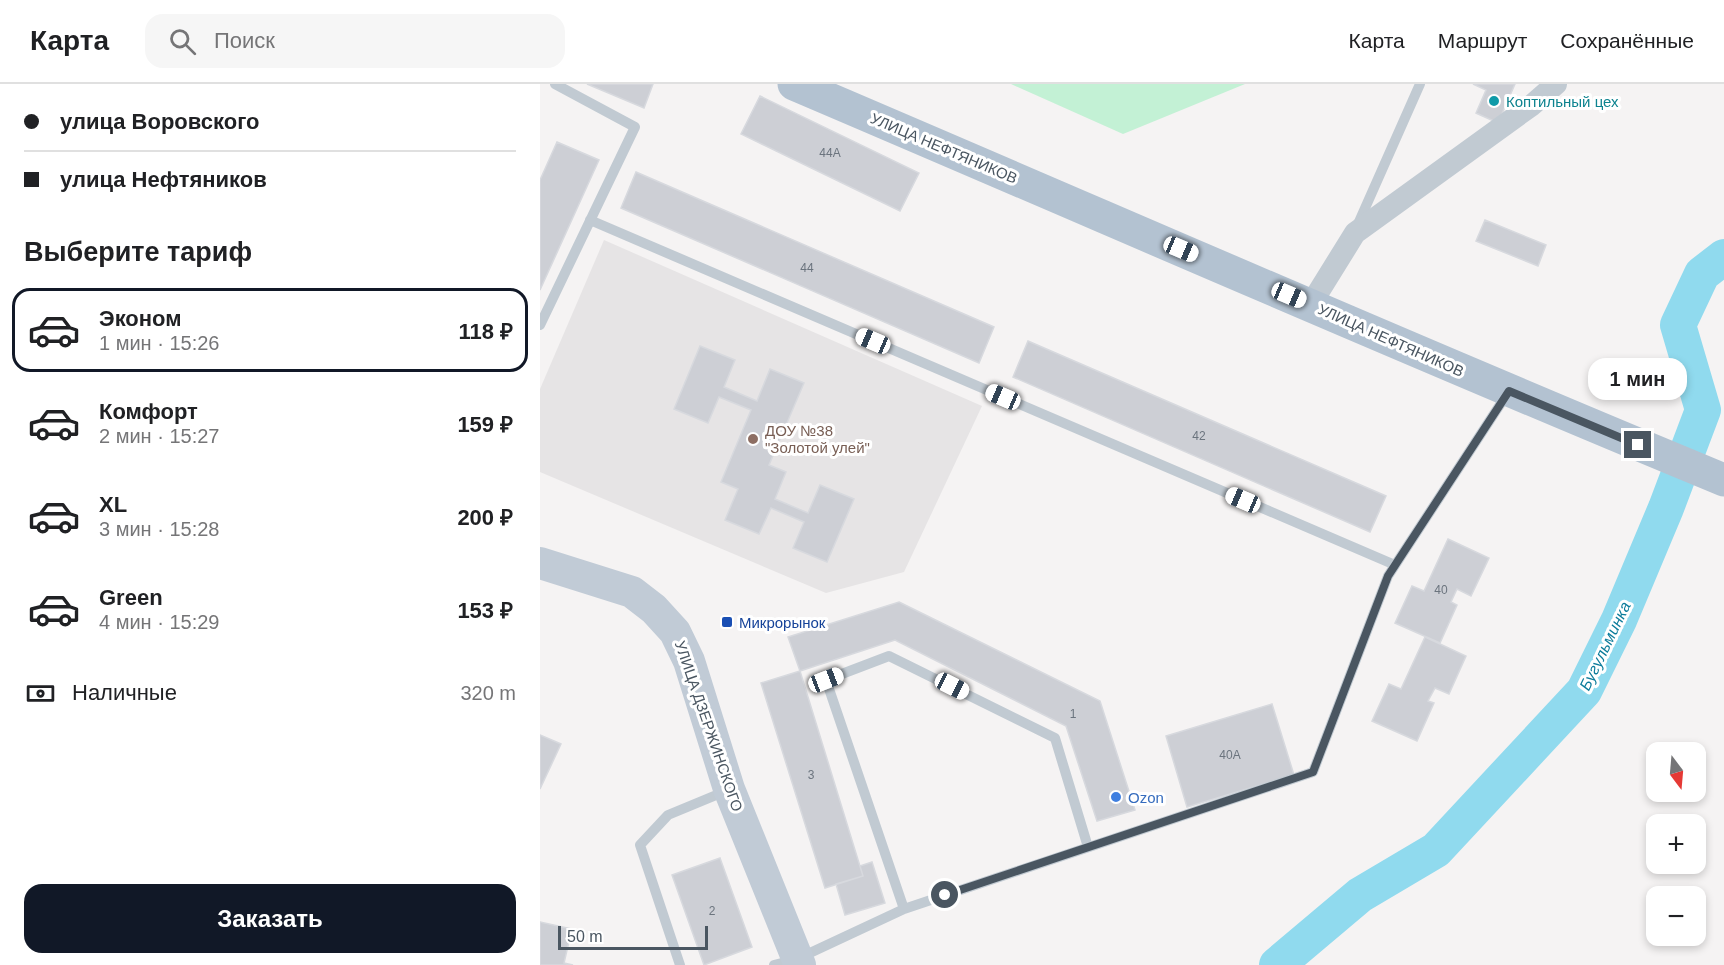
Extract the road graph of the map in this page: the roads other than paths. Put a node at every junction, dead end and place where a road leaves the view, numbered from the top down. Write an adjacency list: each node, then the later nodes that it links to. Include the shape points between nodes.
1 (555, 84): 5 (lane, via 635,127)
2 (794, 84): 7 (main road, УЛИЦА НЕФТЯНИКОВ)
3 (1419, 84): 6 (lane)
4 (1556, 84): 6 (street)
5 (590, 220): 8 (lane); 12 (lane)
6 (1355, 233): 7 (street)
7 (1311, 304): 9 (main road, УЛИЦА НЕФТЯНИКОВ)
8 (540, 325)
9 (1509, 391): 10 (main road, УЛИЦА НЕФТЯНИКОВ); 12 (lane)
10 (1724, 480)
11 (540, 563): 13 (street, УЛИЦА ДЗЕРЖИНСКОГО, via 632,592 675,632 689,661)
12 (1395, 565): 14 (lane, via 1313,772)
13 (729, 789): 16 (street, УЛИЦА ДЗЕРЖИНСКОГО); 17 (lane, via 668,815 640,845)
14 (1088, 847): 15 (lane); 15 (lane, via 1055,738 890,656 826,680)
15 (904, 909): 16 (lane)
16 (790, 963)
17 (680, 965)

